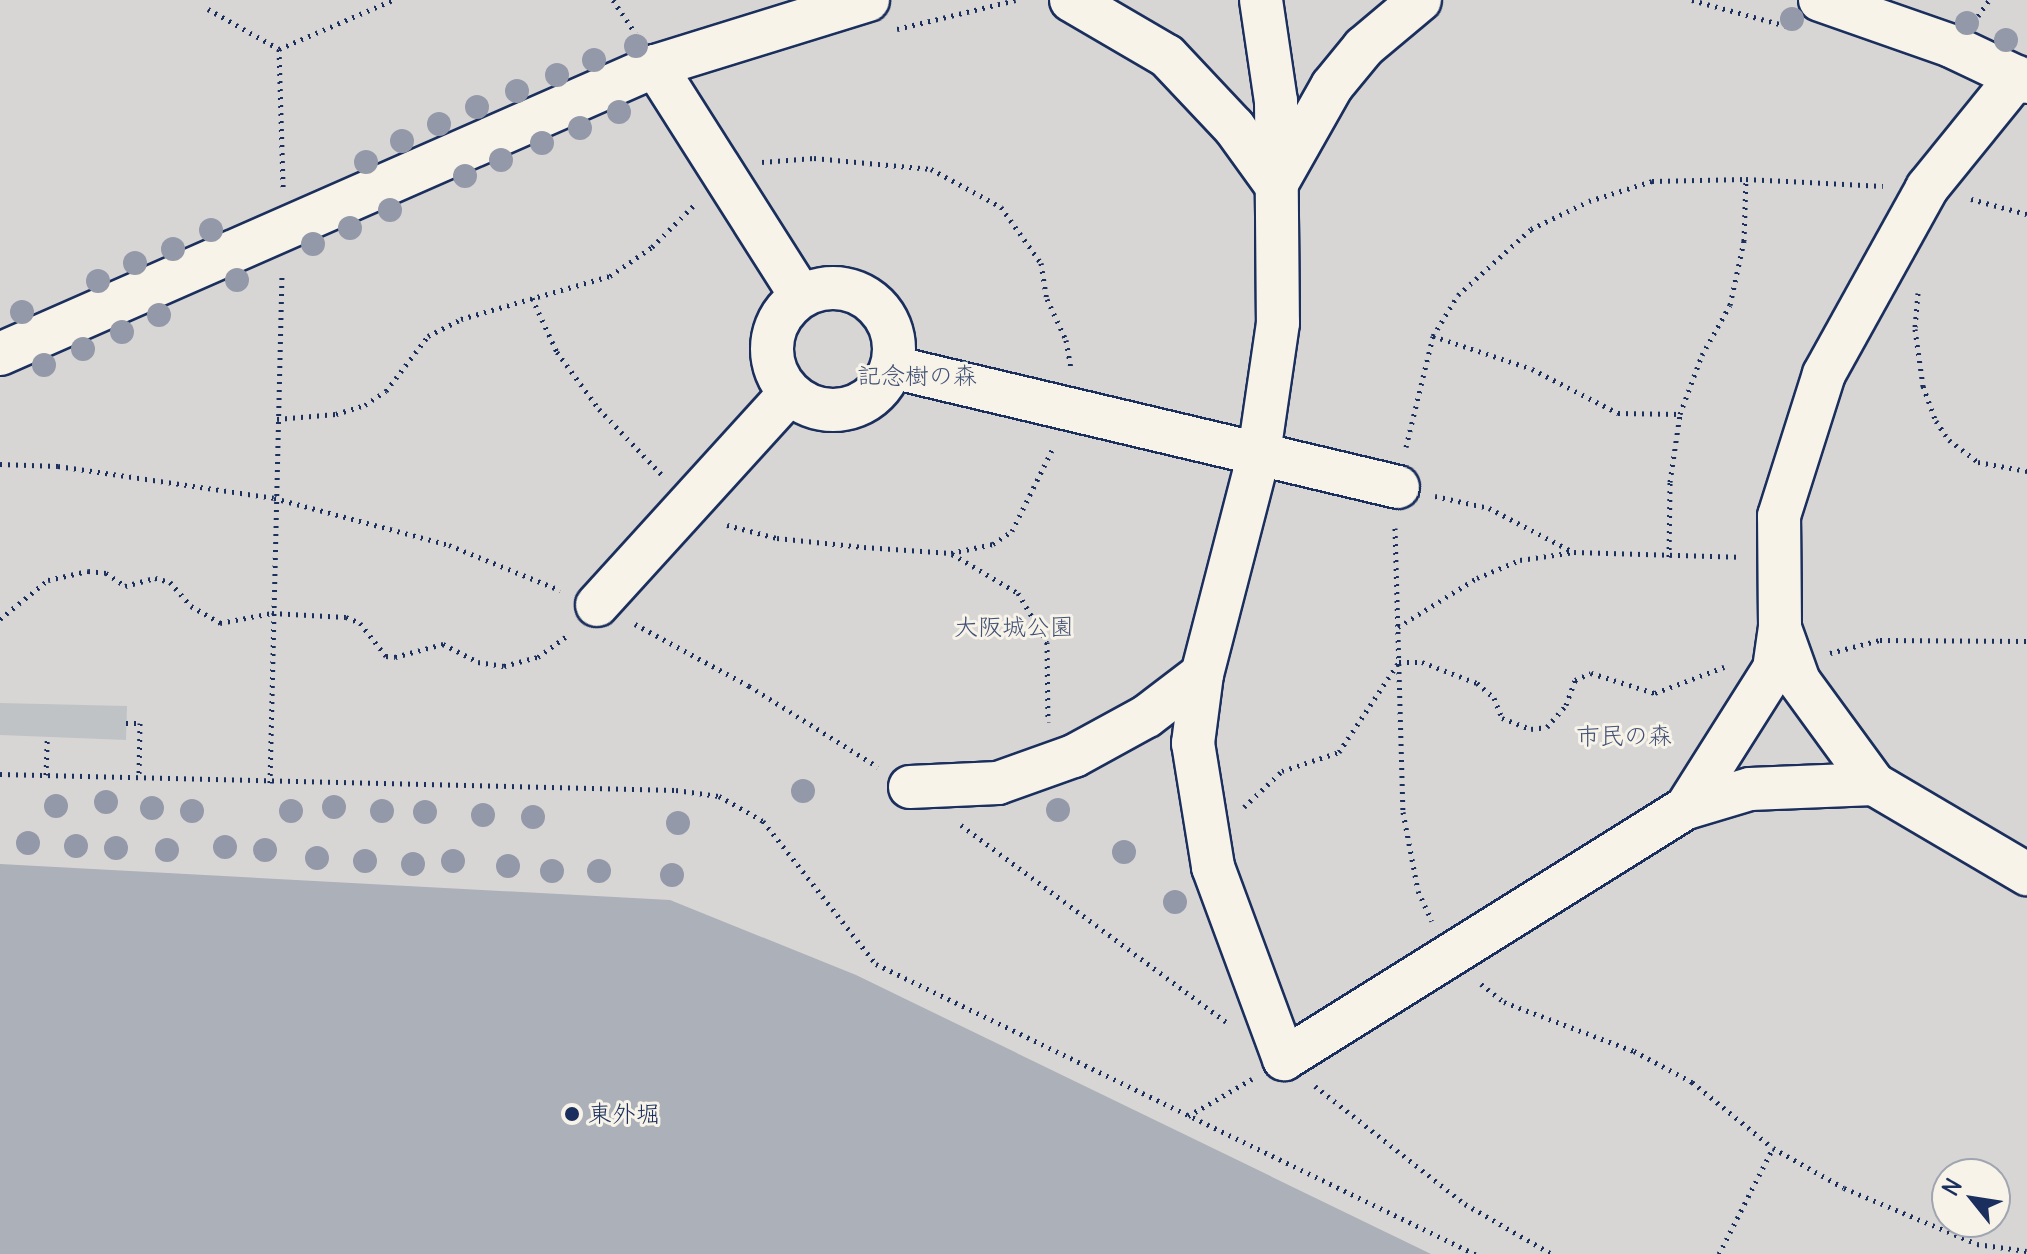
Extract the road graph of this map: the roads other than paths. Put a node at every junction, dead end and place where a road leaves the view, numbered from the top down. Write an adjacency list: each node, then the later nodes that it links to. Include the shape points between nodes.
1 (868, 0): 6 (street)
2 (1071, 0): 8 (street, via 1167,56 1234,127)
3 (1261, 0): 8 (street, via 1276,101)
4 (1420, 0): 8 (street, via 1364,47 1332,86)
5 (1820, 0): 7 (street, via 1951,46)
6 (655, 66): 9 (street); 10 (street)
7 (2022, 79): 16 (street, via 1927,188 1824,374 1779,516)
8 (1276, 185): 13 (street, via 1282,236 1278,323)
9 (801, 296): 11 (street, via 824,288 849,289 871,300 887,319 894,342); 12 (street, via 781,316 771,342 774,370)
10 (0, 354)
11 (892, 367): 12 (street, via 880,389 859,405 835,411 810,407); 13 (street)
12 (789, 394): 15 (street)
13 (1259, 454): 14 (street); 17 (street)
14 (1398, 487)
15 (597, 605)
16 (1785, 670): 18 (street); 20 (street)
17 (1202, 674): 19 (street, via 1147,716 1074,756 998,783); 20 (street, via 1193,743 1210,857 1242,957 1284,1059)
18 (1874, 784): 20 (street, via 1750,789); 21 (street)
19 (910, 787)
20 (1686, 808)
21 (2027, 874)

